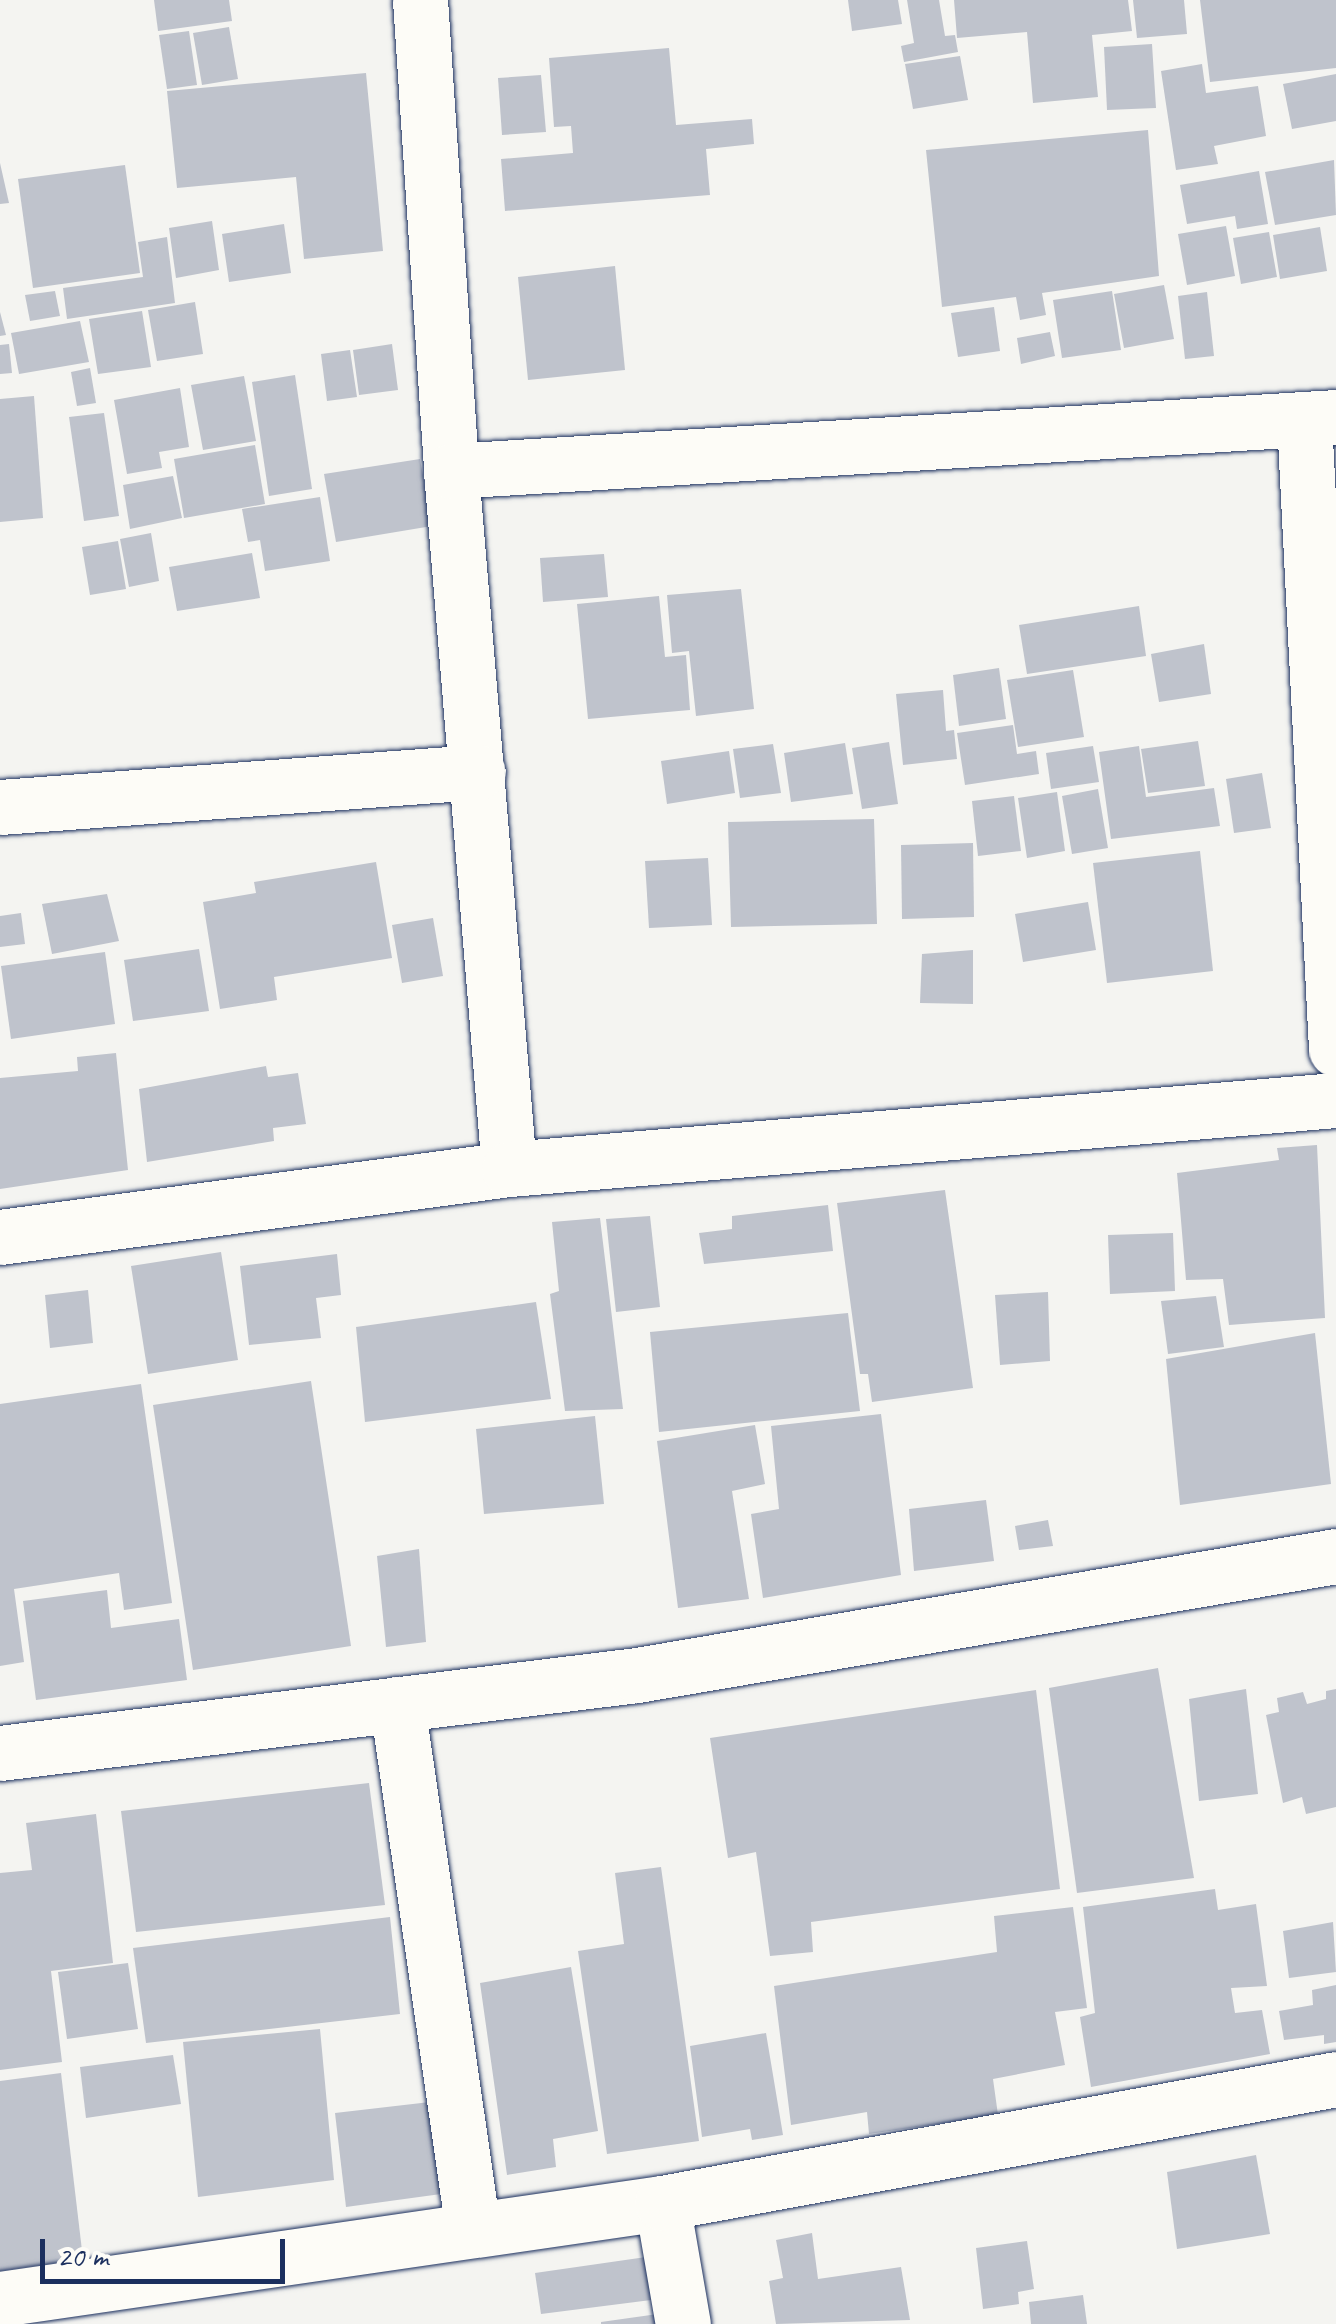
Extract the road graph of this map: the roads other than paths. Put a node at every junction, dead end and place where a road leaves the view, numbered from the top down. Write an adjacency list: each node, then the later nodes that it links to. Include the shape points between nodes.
1 (420, 0): 3 (street)
2 (1320, 418): 3 (street); 6 (street)
3 (451, 471): 4 (street)
4 (478, 772): 5 (street); 8 (street)
5 (0, 807)
6 (1336, 1049)
7 (1336, 1100): 8 (street)
8 (509, 1169): 9 (street)
9 (0, 1237)
10 (1336, 1556): 11 (street, via 637,1675)
11 (397, 1704): 12 (street); 15 (street)
12 (0, 1753)
13 (1336, 2079): 14 (street)
14 (662, 2204): 15 (street); 17 (street)
15 (473, 2230): 16 (street)
16 (0, 2299)
17 (683, 2324)

